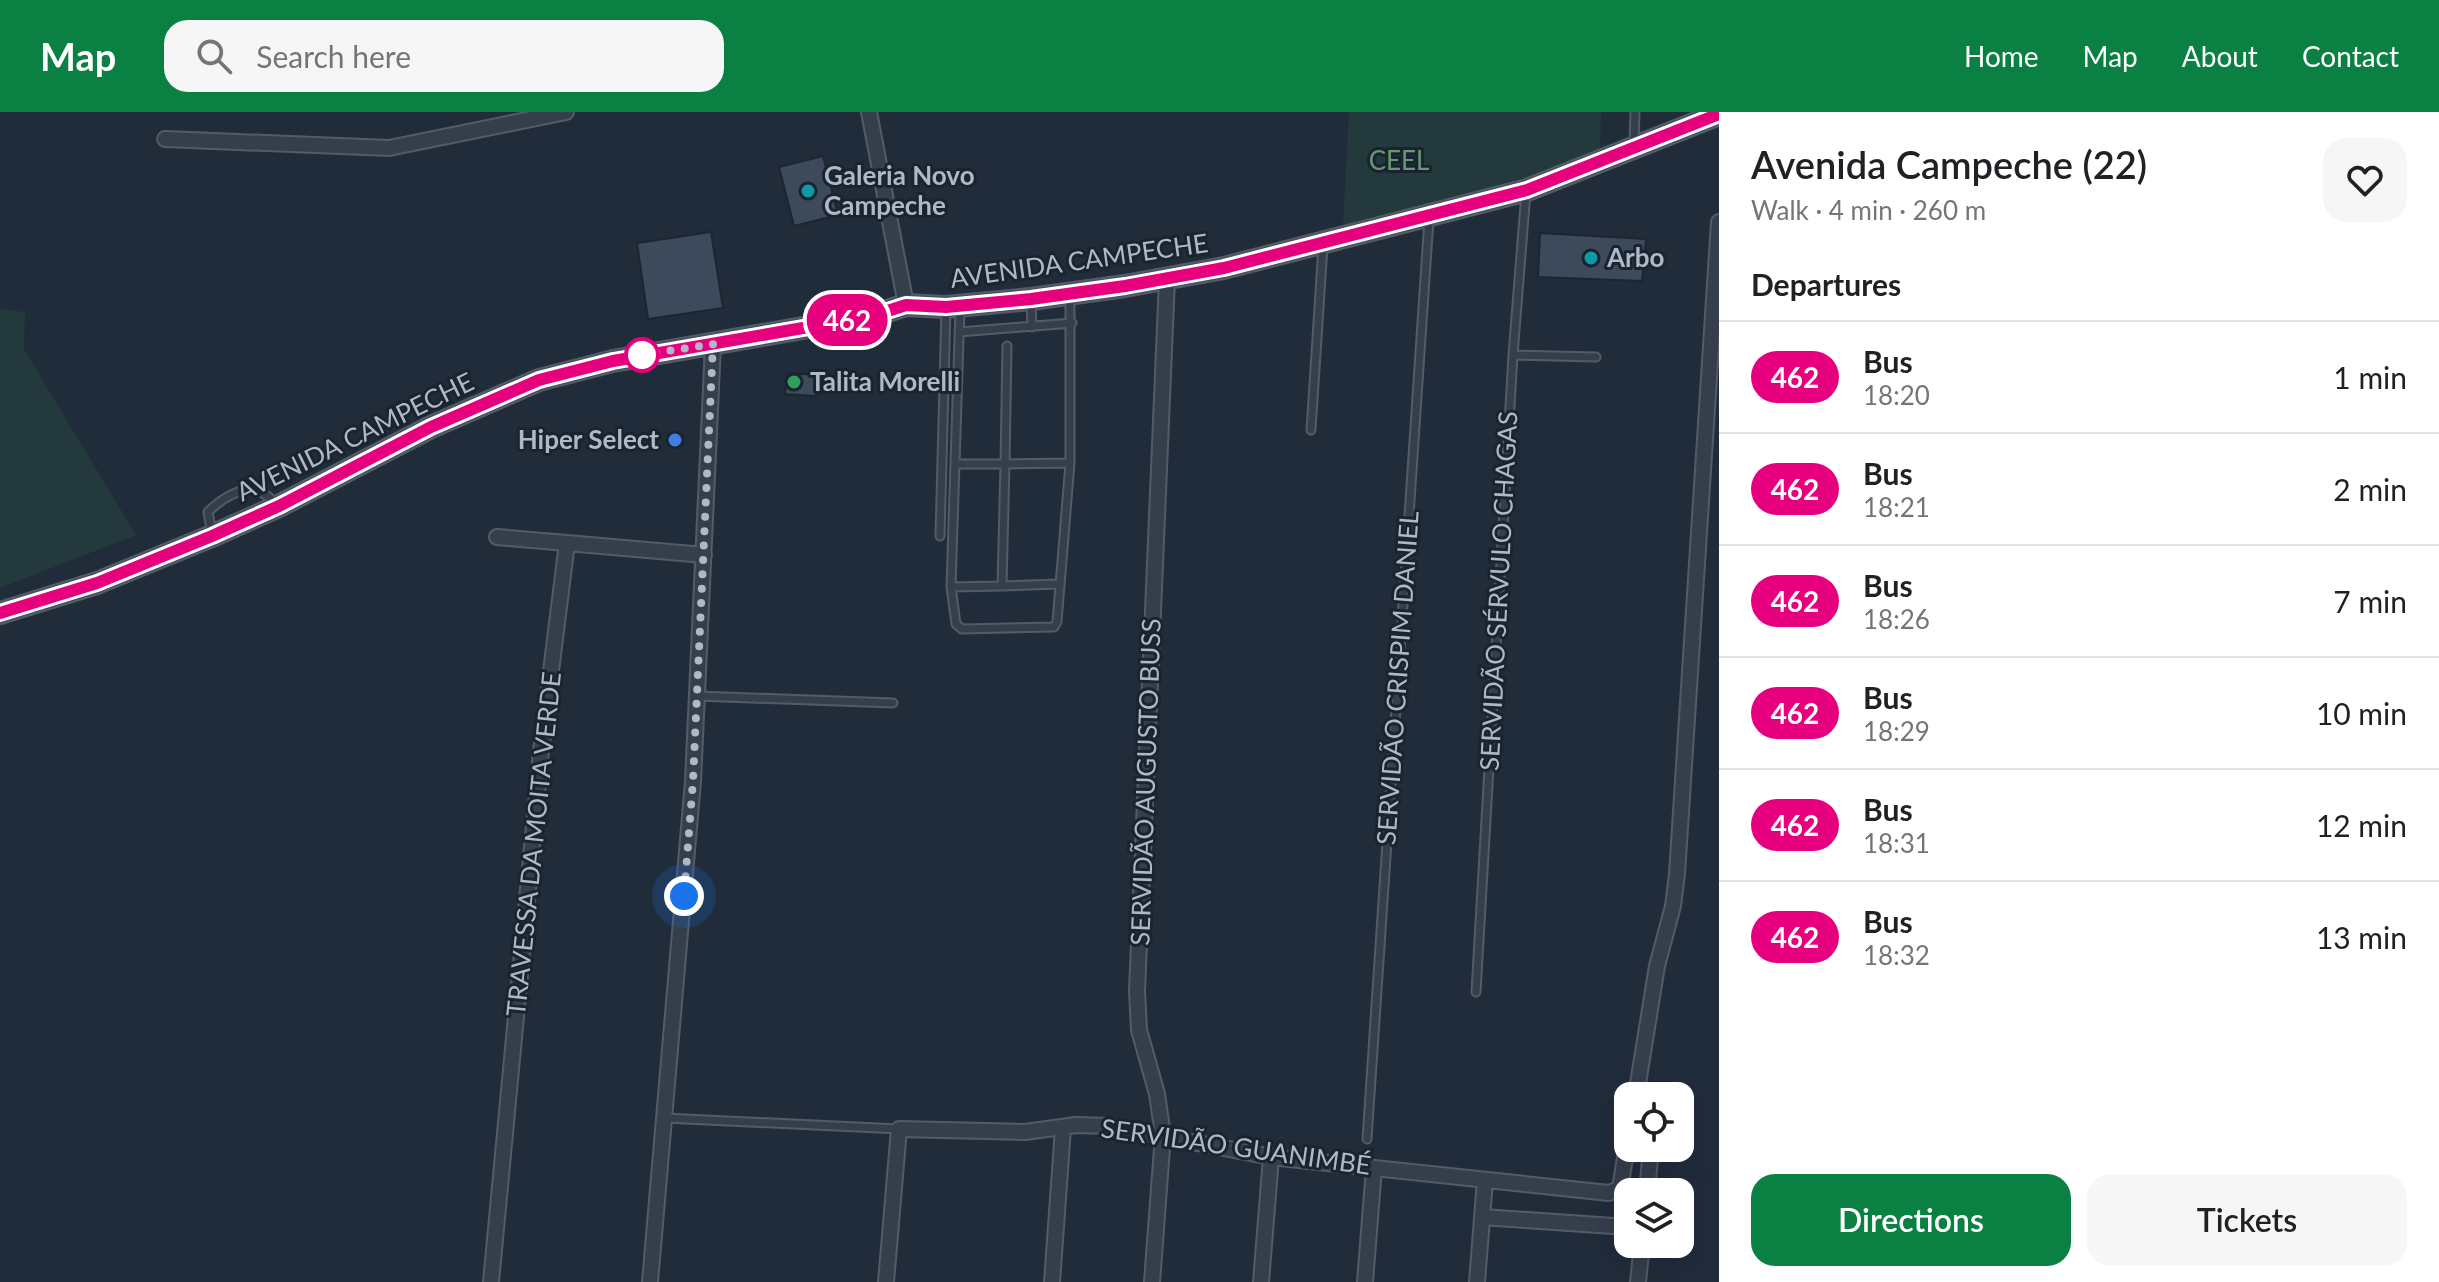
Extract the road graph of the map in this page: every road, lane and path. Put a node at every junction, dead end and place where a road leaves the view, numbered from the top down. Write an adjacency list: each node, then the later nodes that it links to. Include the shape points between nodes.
1 (566, 112): 5 (street, via 389,148)
2 (869, 112): 14 (street)
3 (1635, 112): 6 (lane)
4 (1719, 114): 6 (main road, AVENIDA CAMPECHE)
5 (165, 139)
6 (1634, 149): 7 (main road, AVENIDA CAMPECHE)
7 (1527, 190): 8 (main road, AVENIDA CAMPECHE); 21 (lane, SERVIDÃO SÉRVULO CHAGAS)
8 (1429, 217): 10 (main road, AVENIDA CAMPECHE); 45 (lane, SERVIDÃO CRISPIM DANIEL)
9 (1719, 222): 40 (street, via 1677,874)
10 (1323, 244): 11 (main road, AVENIDA CAMPECHE); 23 (lane)
11 (1167, 279): 12 (main road, AVENIDA CAMPECHE); 44 (street, SERVIDÃO AUGUSTO BUSS, via 1137,991 1139,1030)
12 (1070, 294): 13 (main road, AVENIDA CAMPECHE); 16 (lane)
13 (1031, 299): 15 (main road, AVENIDA CAMPECHE); 17 (lane)
14 (906, 305): 15 (main road, AVENIDA CAMPECHE); 19 (main road, AVENIDA CAMPECHE, via 872,316)
15 (953, 307): 18 (lane); 29 (lane)
16 (1072, 323): 17 (lane); 24 (lane)
17 (1032, 327): 18 (lane)
18 (959, 332): 25 (lane)
19 (713, 344): 27 (main road, AVENIDA CAMPECHE, via 613,361 516,388); 32 (street)
20 (1007, 346): 26 (lane)
21 (1513, 355): 22 (lane); 39 (lane, SERVIDÃO SÉRVULO CHAGAS)
22 (1596, 357)
23 (1311, 430)
24 (1070, 463): 26 (lane); 33 (lane)
25 (955, 464): 26 (lane); 35 (lane)
26 (1005, 464): 34 (lane)
27 (279, 506): 28 (main road, AVENIDA CAMPECHE); 28 (lane, via 259,491 245,489 208,512)
28 (212, 536): 36 (main road, AVENIDA CAMPECHE, via 97,583)
29 (940, 536)
30 (497, 537): 31 (street)
31 (567, 543): 32 (street); 53 (street, TRAVESSA DA MOITA VERDE, via 541,751)
32 (704, 555): 37 (street)
33 (1059, 584): 34 (lane); 35 (lane, via 1054,627 962,629 956,624)
34 (1002, 586): 35 (lane)
35 (951, 587)
36 (0, 613)
37 (697, 696): 38 (lane); 41 (street)
38 (893, 703)
39 (1476, 992)
40 (1638, 1082)
41 (665, 1118): 43 (lane); 54 (street)
42 (1063, 1128): 43 (street, SERVIDÃO GUANIMBÉ); 44 (street, SERVIDÃO GUANIMBÉ, via 1108,1126); 56 (street)
43 (899, 1129): 55 (street)
44 (1163, 1135): 46 (street, SERVIDÃO GUANIMBÉ); 57 (street, SERVIDÃO AUGUSTO BUSS)
45 (1367, 1139)
46 (1271, 1157): 48 (street, SERVIDÃO GUANIMBÉ); 58 (street)
47 (1624, 1162): 49 (street, SERVIDÃO GUANIMBÉ, via 1614,1192)
48 (1374, 1168): 49 (street, SERVIDÃO GUANIMBÉ); 59 (street)
49 (1485, 1180): 50 (street)
50 (1482, 1217): 51 (street); 60 (street)
51 (1614, 1226)
52 (1641, 1258): 61 (street)
53 (491, 1282)
54 (650, 1282)
55 (886, 1282)
56 (1052, 1282)
57 (1152, 1282)
58 (1261, 1282)
59 (1365, 1282)
60 (1477, 1282)
61 (1638, 1282)

